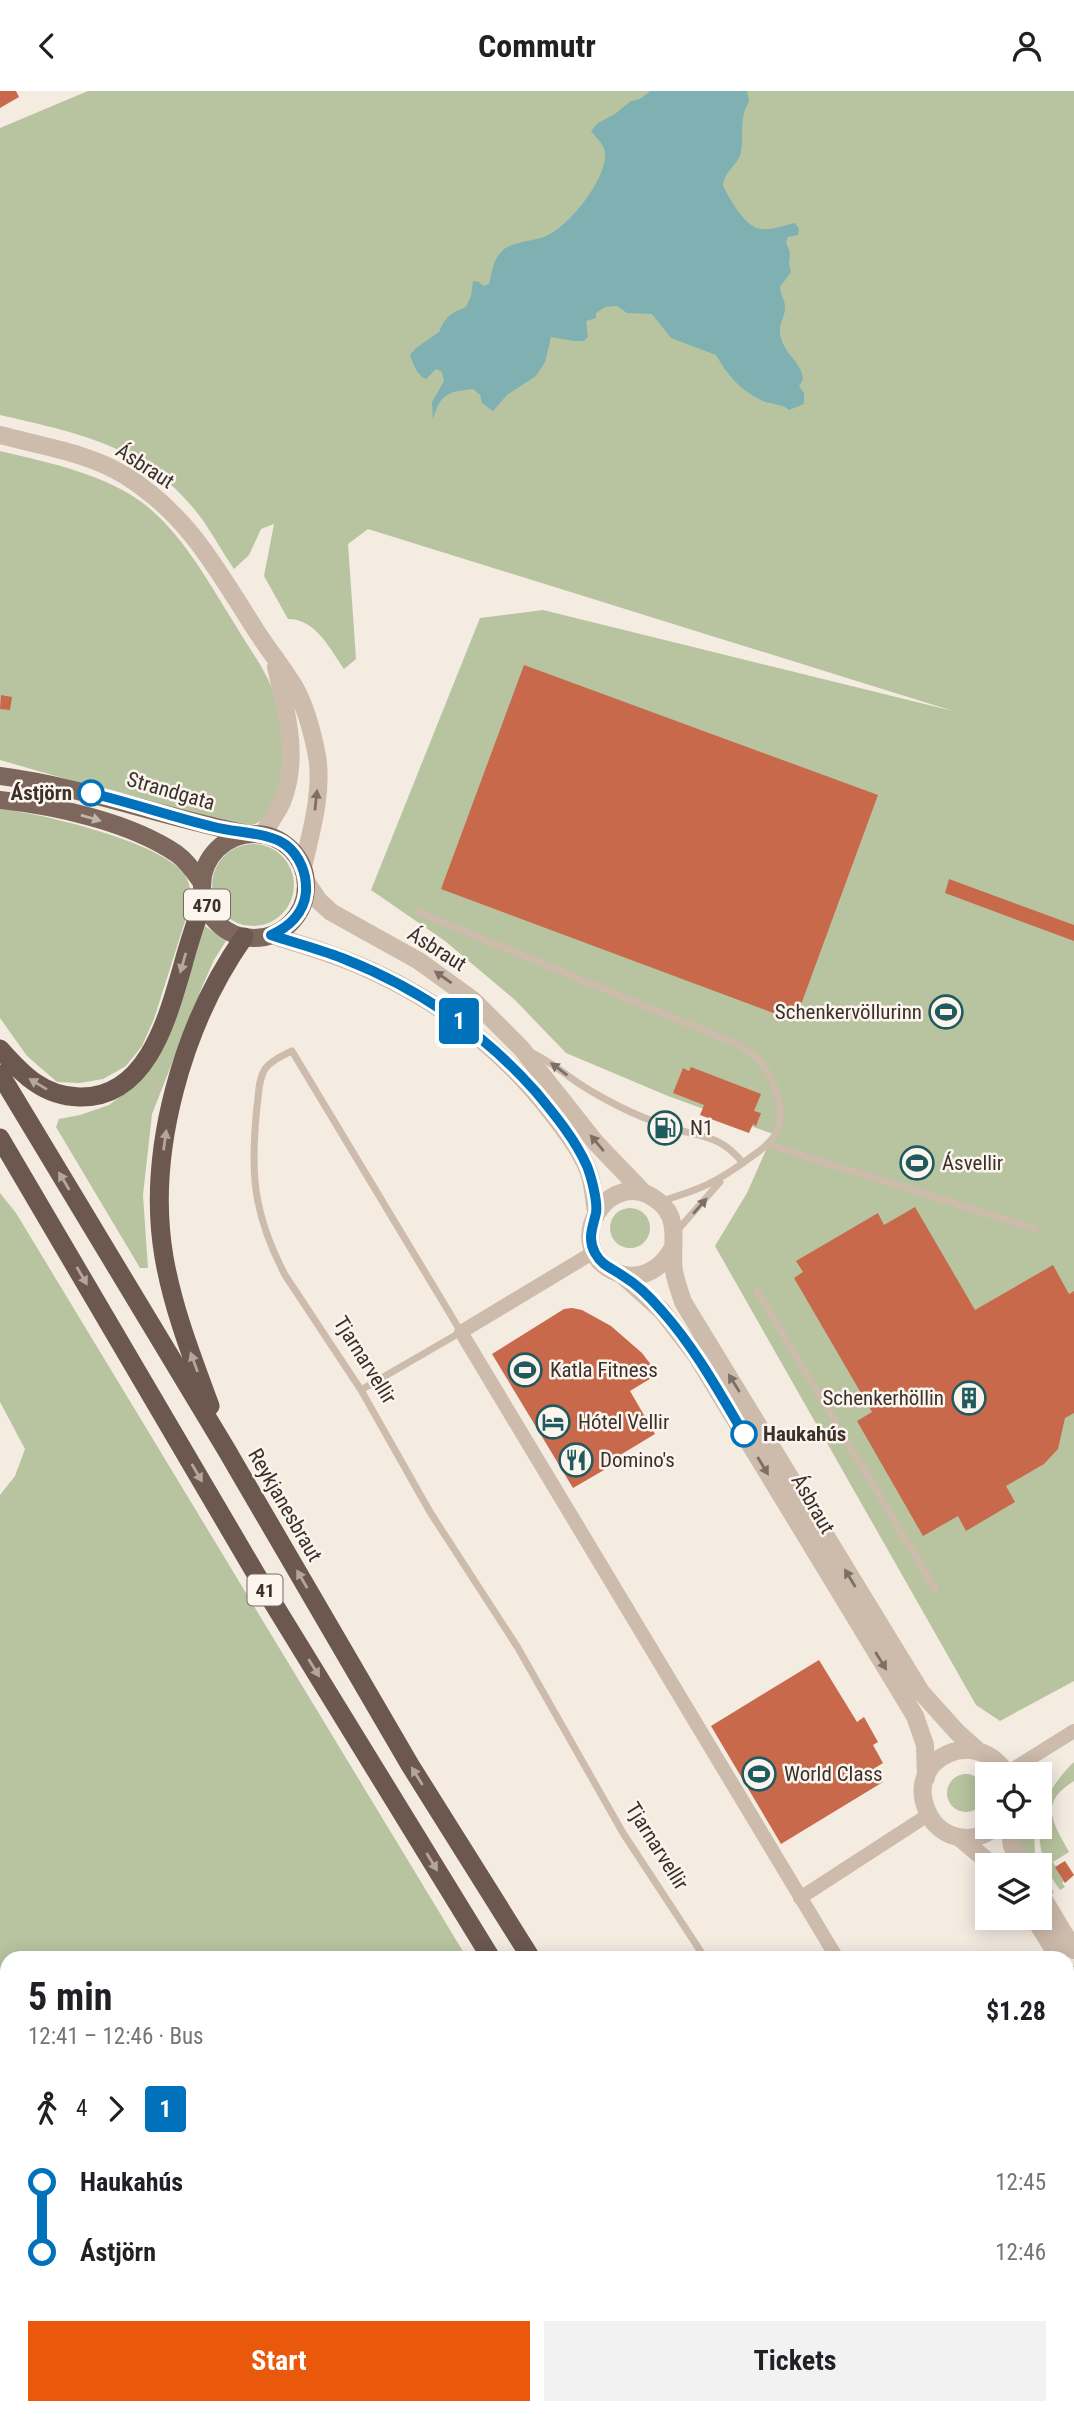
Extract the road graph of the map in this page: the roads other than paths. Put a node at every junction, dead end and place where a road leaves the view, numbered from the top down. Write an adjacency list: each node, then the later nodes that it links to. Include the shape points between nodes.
1 (0, 435): 2 (street, Ásbraut, via 95,461 152,494 197,539)
2 (272, 656): 5 (street, Ásbraut, via 289,724 288,783 281,803); 6 (street, Ásbraut, one-way to 2, via 317,758 295,687)
3 (0, 776): 5 (main road, Strandgata, via 58,785 191,822)
4 (0, 800): 7 (main road, 470, one-way to 7, via 61,810 145,837 188,863)
5 (255, 834): 6 (main road, via 287,845); 7 (main road, 470, via 221,846 208,863)
6 (305, 875): 9 (main road, via 301,909 294,921); 11 (street, Ásbraut, one-way to 6, via 473,1000 419,961 331,912)
7 (203, 891): 10 (main road, 470, via 210,913 220,925); 12 (highway, one-way to 12, via 159,1038 146,1060 118,1086 88,1097 57,1094 29,1079)
8 (418, 912): 15 (lane, via 739,1045 764,1063 777,1091 780,1121)
9 (271, 935): 10 (main road, 470); 21 (street, via 342,958 404,987 499,1053 544,1102 579,1151 591,1179)
10 (244, 937): 30 (highway, one-way to 10, via 169,1280 161,1231 160,1180 167,1121 193,1037 220,975)
11 (521, 1048): 16 (lane, one-way to 11, via 732,1150 707,1135 639,1115); 19 (street, Ásbraut, one-way to 11, via 596,1143)
12 (0, 1049)
13 (0, 1074): 30 (highway, Reykjanesbraut / 41, one-way to 13)
14 (0, 1138): 22 (highway, 41)
15 (767, 1145): 16 (lane); 23 (lane)
16 (743, 1163): 18 (lane)
17 (0, 1166): 22 (highway)
18 (724, 1177): 20 (lane); 24 (lane, one-way to 18)
19 (644, 1193): 20 (street); 21 (street, via 614,1196)
20 (660, 1202): 24 (street, via 671,1216)
21 (596, 1212): 25 (street, via 591,1226)
22 (48, 1217): 45 (highway, 41, one-way to 45, via 270,1598)
23 (1036, 1229)
24 (673, 1241): 26 (street, via 667,1258 651,1271); 33 (street, Ásbraut, one-way to 24, via 920,1692 683,1302 674,1271)
25 (594, 1252): 26 (street, via 610,1270); 28 (street)
26 (622, 1275): 36 (street, Ásbraut, one-way to 36, via 662,1311 711,1377 915,1716 925,1745)
27 (757, 1291): 31 (lane)
28 (461, 1332): 29 (lane); 29 (lane, Tjarnarvellir, via 292,1051 273,1061 259,1084 256,1202 285,1275); 41 (street, Tjarnarvellir)
29 (361, 1390): 47 (lane, Tjarnarvellir, via 430,1512 518,1648 617,1823)
30 (226, 1449): 46 (highway, Reykjanesbraut / 41, one-way to 30, via 410,1765)
31 (935, 1590)
32 (1074, 1731): 35 (street)
33 (977, 1750): 34 (street, Ásbraut); 36 (street, via 946,1754)
34 (996, 1762)
35 (1026, 1762)
36 (926, 1778): 37 (street, Ásbraut, via 923,1790)
37 (928, 1815): 38 (street, via 936,1826); 41 (street)
38 (960, 1837): 39 (street); 40 (street)
39 (975, 1838)
40 (978, 1853)
41 (800, 1898): 48 (street, Tjarnarvellir)
42 (1052, 1913): 44 (street)
43 (1042, 1930): 49 (street)
44 (1074, 1950)
45 (487, 1951)
46 (527, 1951)
47 (700, 1951)
48 (833, 1951)
49 (1055, 1951)

